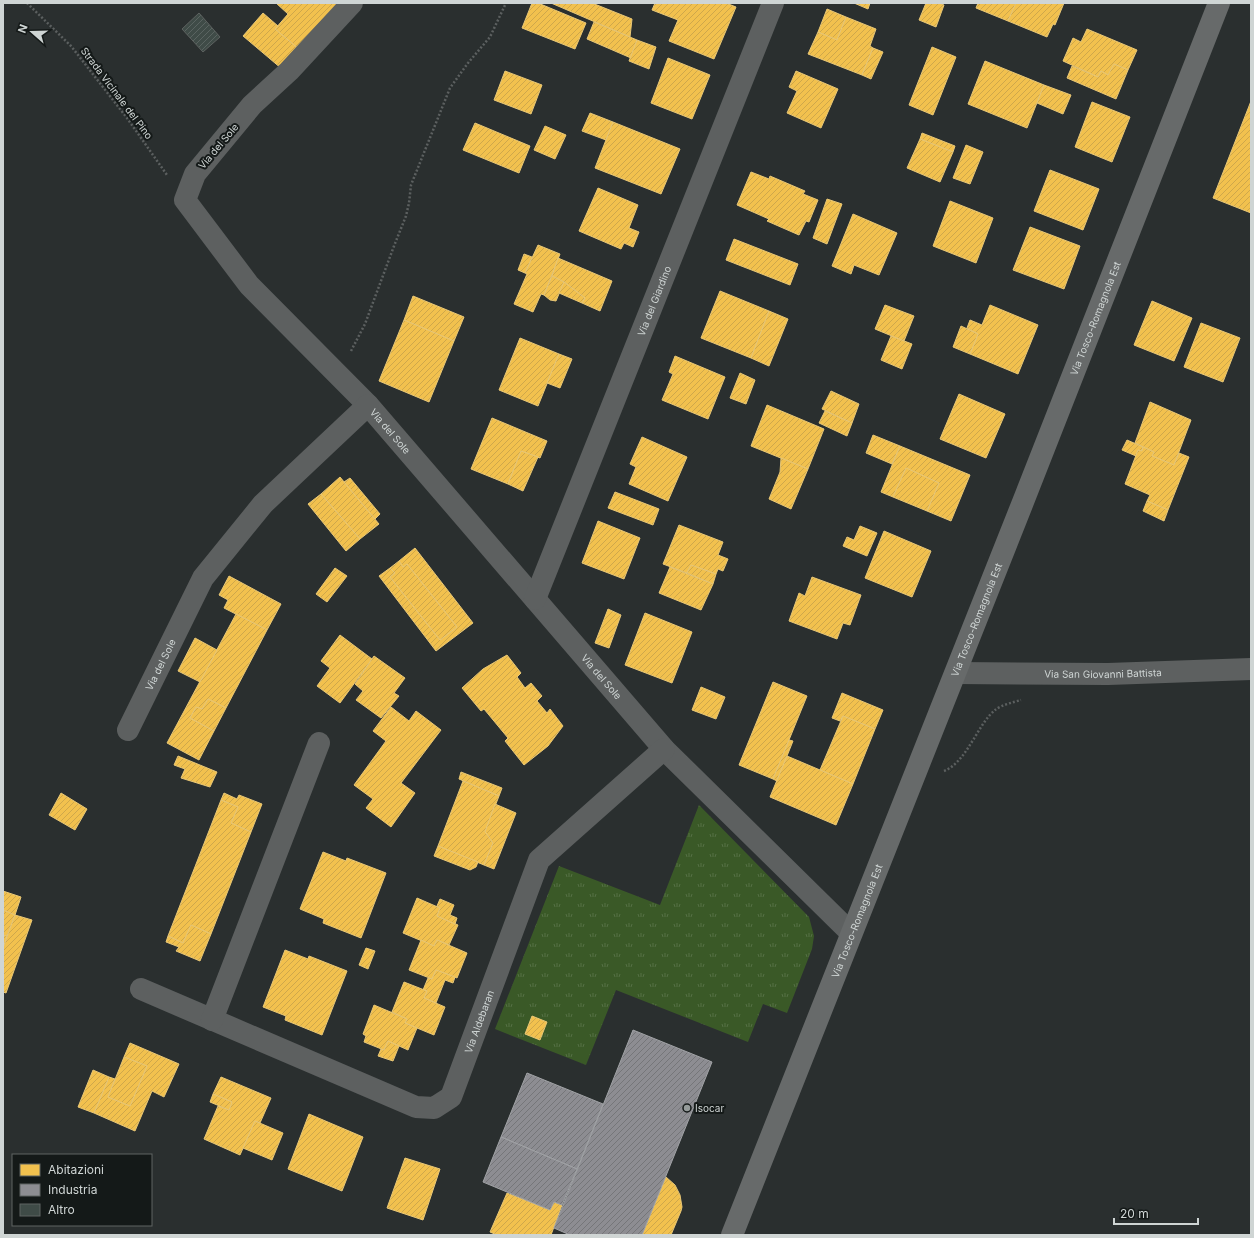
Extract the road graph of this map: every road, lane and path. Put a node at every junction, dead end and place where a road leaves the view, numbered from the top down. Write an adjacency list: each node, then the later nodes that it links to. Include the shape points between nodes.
1 (26, 3): 6 (path, Strada Vicinale del Pino, via 71,46 127,118)
2 (352, 3): 6 (street, Via del Sole, via 289,71 252,105 195,174)
3 (506, 3): 7 (path, via 490,37 450,88 411,185 406,216 365,324)
4 (773, 3): 9 (street, Via del Giardino)
5 (1219, 3): 11 (main road, Via Tosco-Romagnola Est)
6 (185, 200): 7 (street, Via del Sole, via 249,285)
7 (339, 375): 8 (street, Via del Sole)
8 (368, 405): 9 (street, Via del Sole); 13 (street, Via del Sole, via 263,504 202,578)
9 (534, 599): 15 (street, Via del Sole)
10 (1251, 669): 11 (street, Via San Giovanni Battista, via 1108,674)
11 (956, 673): 16 (main road, Via Tosco-Romagnola Est)
12 (1026, 700): 16 (path, via 996,709 949,769 937,774)
13 (128, 730)
14 (320, 743): 19 (street)
15 (664, 749): 17 (street, Via del Sole); 19 (street, Via Aldebaran, via 539,860 451,1097 434,1108 416,1107)
16 (918, 767): 17 (main road, Via Tosco-Romagnola Est)
17 (851, 934): 20 (main road, Via Tosco-Romagnola Est)
18 (140, 989): 19 (street, Via Aldebaran)
19 (212, 1020)
20 (732, 1235)

